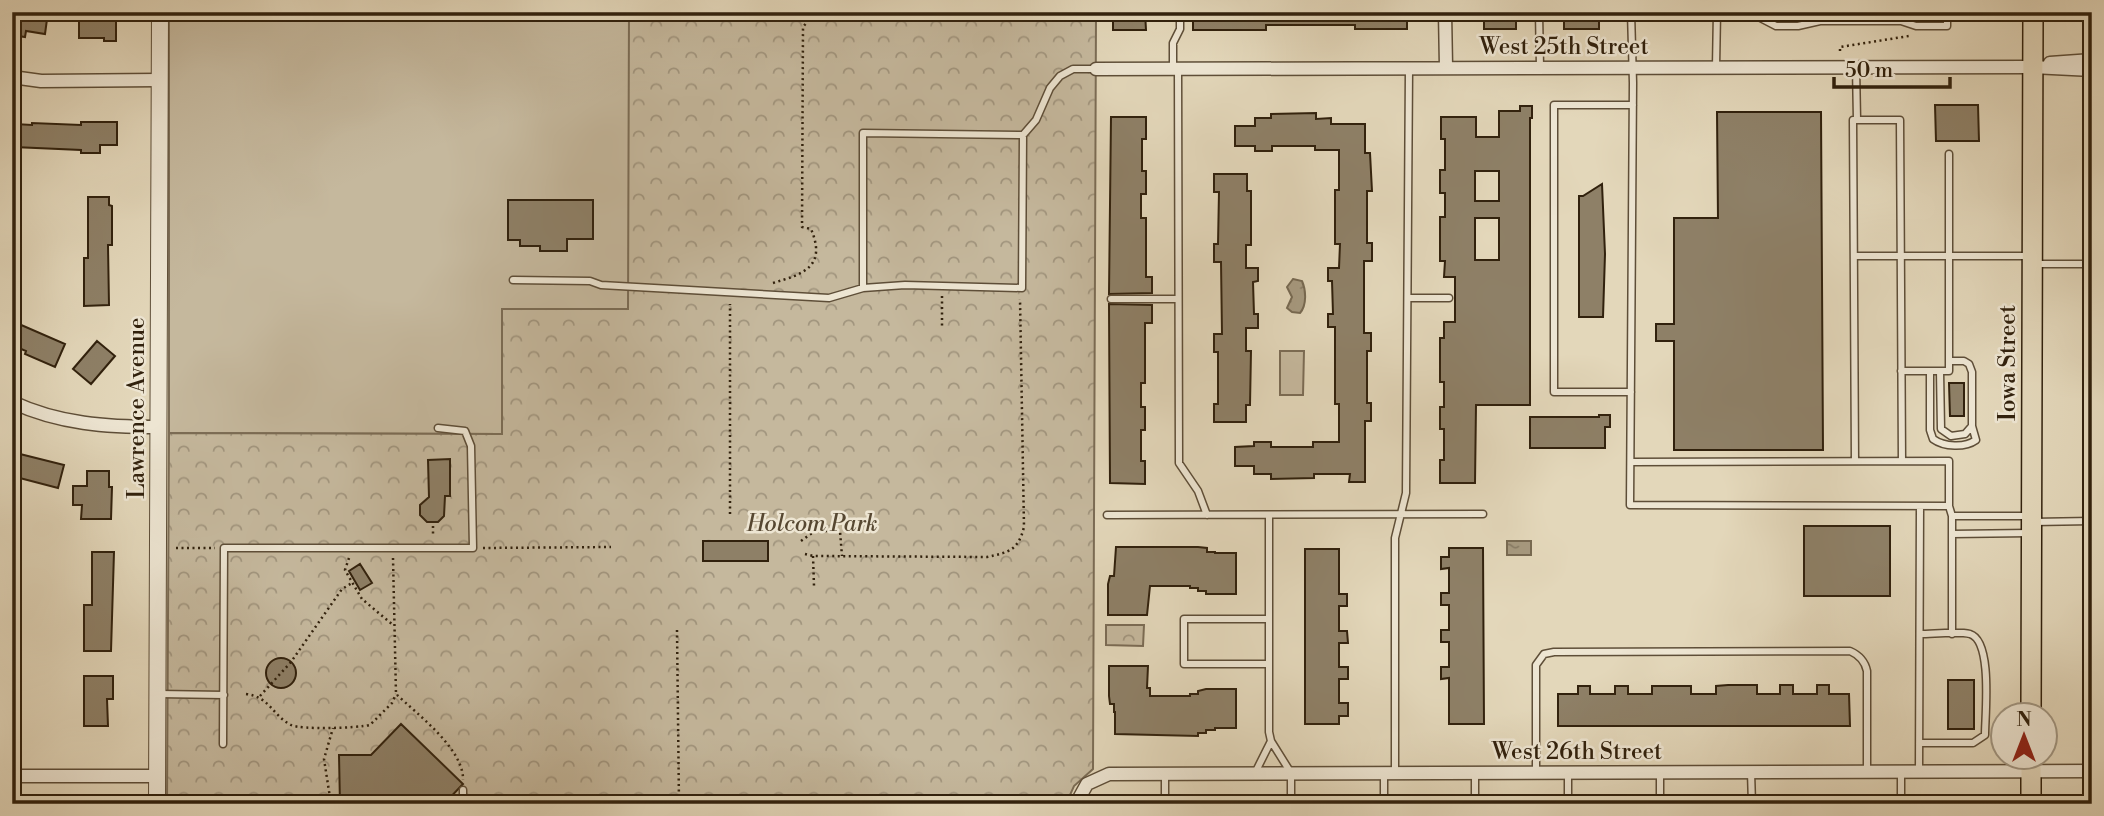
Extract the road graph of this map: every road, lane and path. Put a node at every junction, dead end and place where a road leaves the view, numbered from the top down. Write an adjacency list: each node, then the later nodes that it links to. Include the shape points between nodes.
1 (160, 12): 31 (street, Lawrence Avenue)
2 (1180, 12): 28 (lane, via 1180,29 1173,43)
3 (1446, 12): 27 (street)
4 (1539, 12): 21 (lane)
5 (1631, 12): 22 (lane)
6 (1717, 12): 23 (lane)
7 (1749, 12): 15 (lane)
8 (1774, 12): 15 (lane)
9 (1799, 12): 16 (lane)
10 (1908, 12): 17 (lane)
11 (1947, 12): 18 (lane, via 1947,26)
12 (2033, 12): 25 (highway, Iowa Street)
13 (2087, 12): 20 (lane)
14 (841, 16): 46 (path, via 812,16 803,27 802,227 811,229 816,252 806,271)
15 (1763, 18): 16 (lane, via 1776,26)
16 (1821, 22): 17 (lane)
17 (1901, 22): 18 (lane)
18 (1916, 26): 19 (path, via 1917,34 1840,47)
19 (1840, 51)
20 (2090, 63): 25 (street, West 25th Street, via 2067,60)
21 (1540, 66): 22 (street, West 25th Street); 27 (street, West 25th Street)
22 (1633, 66): 23 (street, West 25th Street); 32 (lane)
23 (1716, 66): 24 (street, West 25th Street)
24 (1856, 66): 25 (street, West 25th Street); 33 (lane)
25 (2032, 66): 39 (highway, Iowa Street)
26 (1409, 67): 27 (street, West 25th Street); 28 (street, West 25th Street); 47 (lane)
27 (1446, 67)
28 (1175, 68): 29 (street, West 25th Street); 50 (lane)
29 (1096, 69): 34 (lane, via 1073,69 1060,76)
30 (12, 77): 31 (street)
31 (159, 80): 59 (street, Lawrence Avenue)
32 (1633, 105): 56 (lane); 56 (lane, via 1554,105 1554,393)
33 (1857, 120): 36 (lane, via 1853,120); 37 (lane, via 1900,120)
34 (1023, 135): 43 (lane, via 863,133); 44 (lane)
35 (1949, 154): 38 (lane)
36 (1854, 256): 37 (lane); 62 (lane)
37 (1901, 256): 38 (lane); 53 (lane)
38 (1949, 256): 39 (lane); 52 (lane)
39 (2032, 260): 40 (lane); 74 (highway, Iowa Street)
40 (2092, 264)
41 (513, 280): 45 (lane)
42 (942, 285): 43 (lane); 44 (lane); 51 (path)
43 (863, 288): 46 (lane, via 829,298)
44 (1020, 288): 85 (path, via 1024,527 1017,545 987,557)
45 (730, 291): 46 (lane); 66 (path)
46 (754, 293)
47 (1408, 298): 48 (lane); 67 (lane, via 1406,493)
48 (1450, 298)
49 (1111, 299): 50 (lane)
50 (1178, 299): 70 (lane, via 1179,463)
51 (942, 327)
52 (1949, 361): 55 (lane, via 1949,371); 58 (lane, via 1964,361 1971,367)
53 (1901, 371): 54 (lane); 63 (lane)
54 (1930, 371): 55 (lane); 58 (lane, via 1933,439 1943,444 1970,444 1976,440)
55 (1940, 371): 58 (lane, via 1941,429 1958,436)
56 (1631, 392): 61 (lane)
57 (12, 402): 59 (street, via 73,422)
58 (1972, 426)
59 (158, 427): 94 (street, Lawrence Avenue)
60 (438, 428): 82 (lane, via 465,431 471,446)
61 (1630, 461): 62 (lane); 64 (lane, via 1630,505)
62 (1856, 461): 63 (lane)
63 (1902, 461): 65 (lane, via 1949,461)
64 (1920, 506): 65 (lane); 91 (lane)
65 (1949, 506): 72 (lane)
66 (730, 514)
67 (1401, 514): 68 (lane); 71 (lane); 119 (lane, via 1395,538)
68 (1483, 514)
69 (1107, 515): 70 (lane)
70 (1207, 515): 71 (lane)
71 (1269, 515): 88 (lane)
72 (1952, 516): 74 (lane); 75 (lane)
73 (2092, 521): 74 (lane)
74 (2032, 524): 75 (lane); 99 (highway, Iowa Street)
75 (1952, 534): 92 (lane)
76 (801, 541): 85 (path, via 815,531 840,531)
77 (611, 547): 82 (path)
78 (176, 548): 79 (path)
79 (224, 548): 80 (lane); 97 (lane)
80 (353, 548): 81 (lane); 86 (path, via 345,570)
81 (393, 548): 82 (lane); 89 (path)
82 (473, 548)
83 (805, 554): 84 (path)
84 (813, 556): 85 (path); 87 (path)
85 (842, 556)
86 (352, 583): 89 (path); 98 (path, via 342,589 291,662)
87 (814, 586)
88 (1269, 619): 93 (lane); 93 (lane, via 1184,619 1184,663)
89 (393, 625): 96 (path)
90 (677, 630): 126 (path)
91 (1920, 634): 92 (lane); 102 (lane)
92 (1952, 634): 102 (lane, via 1970,634 1984,651 1985,735 1973,743)
93 (1269, 664): 101 (lane)
94 (158, 694): 97 (lane); 121 (street, Lawrence Avenue)
95 (246, 694): 98 (path)
96 (396, 694): 100 (path, via 370,725); 122 (path, via 449,746 462,765)
97 (224, 695): 103 (lane)
98 (260, 696): 100 (path, via 296,727)
99 (2031, 700)
100 (333, 727): 124 (path, via 324,759)
101 (1271, 741): 117 (lane); 118 (lane)
102 (1919, 743): 109 (lane)
103 (223, 744)
104 (1988, 767): 109 (street, West 26th Street)
105 (2058, 767): 110 (street, West 26th Street)
106 (2031, 770): 136 (highway)
107 (1867, 771): 108 (street, West 26th Street); 112 (lane, via 1867,671 1858,655 1850,651 1544,654 1536,664); 115 (street, West 26th Street)
108 (1901, 771): 109 (street, West 26th Street); 135 (lane)
109 (1919, 771)
110 (2092, 771)
111 (1475, 772): 112 (street, West 26th Street); 119 (street, West 26th Street); 131 (lane)
112 (1536, 772): 113 (street, West 26th Street)
113 (1568, 772): 114 (street, West 26th Street); 132 (lane)
114 (1660, 772): 115 (street, West 26th Street); 133 (lane)
115 (1751, 772): 134 (lane)
116 (1165, 773): 117 (street, West 26th Street); 127 (street, West 26th Street, via 1109,774 1087,784); 128 (lane)
117 (1255, 773): 118 (street, West 26th Street)
118 (1291, 773): 119 (street, West 26th Street); 129 (lane)
119 (1390, 773): 130 (lane)
120 (12, 776): 121 (street)
121 (157, 776): 123 (street, Lawrence Avenue)
122 (463, 790): 125 (lane)
123 (157, 804)
124 (331, 804)
125 (463, 804)
126 (679, 804)
127 (1076, 804)
128 (1165, 804)
129 (1291, 804)
130 (1384, 804)
131 (1475, 804)
132 (1568, 804)
133 (1660, 804)
134 (1752, 804)
135 (1901, 804)
136 (2031, 804)

